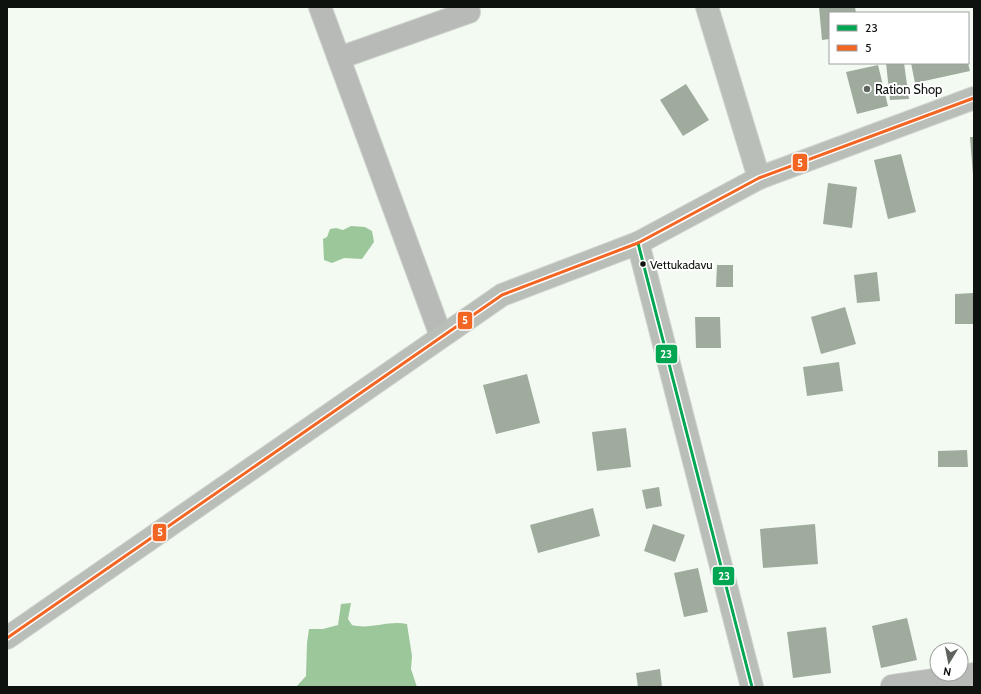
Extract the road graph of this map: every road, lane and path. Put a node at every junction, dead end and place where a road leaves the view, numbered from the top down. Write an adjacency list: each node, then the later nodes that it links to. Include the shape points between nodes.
1 (320, 7): 4 (street)
2 (707, 7): 6 (main road)
3 (469, 12): 4 (street)
4 (338, 58): 8 (street)
5 (974, 98): 6 (main road)
6 (759, 178): 7 (main road)
7 (638, 243): 8 (main road, via 502,295); 12 (main road)
8 (441, 336): 9 (main road)
9 (7, 638)
10 (974, 674): 11 (street)
11 (892, 686)
12 (752, 687)

